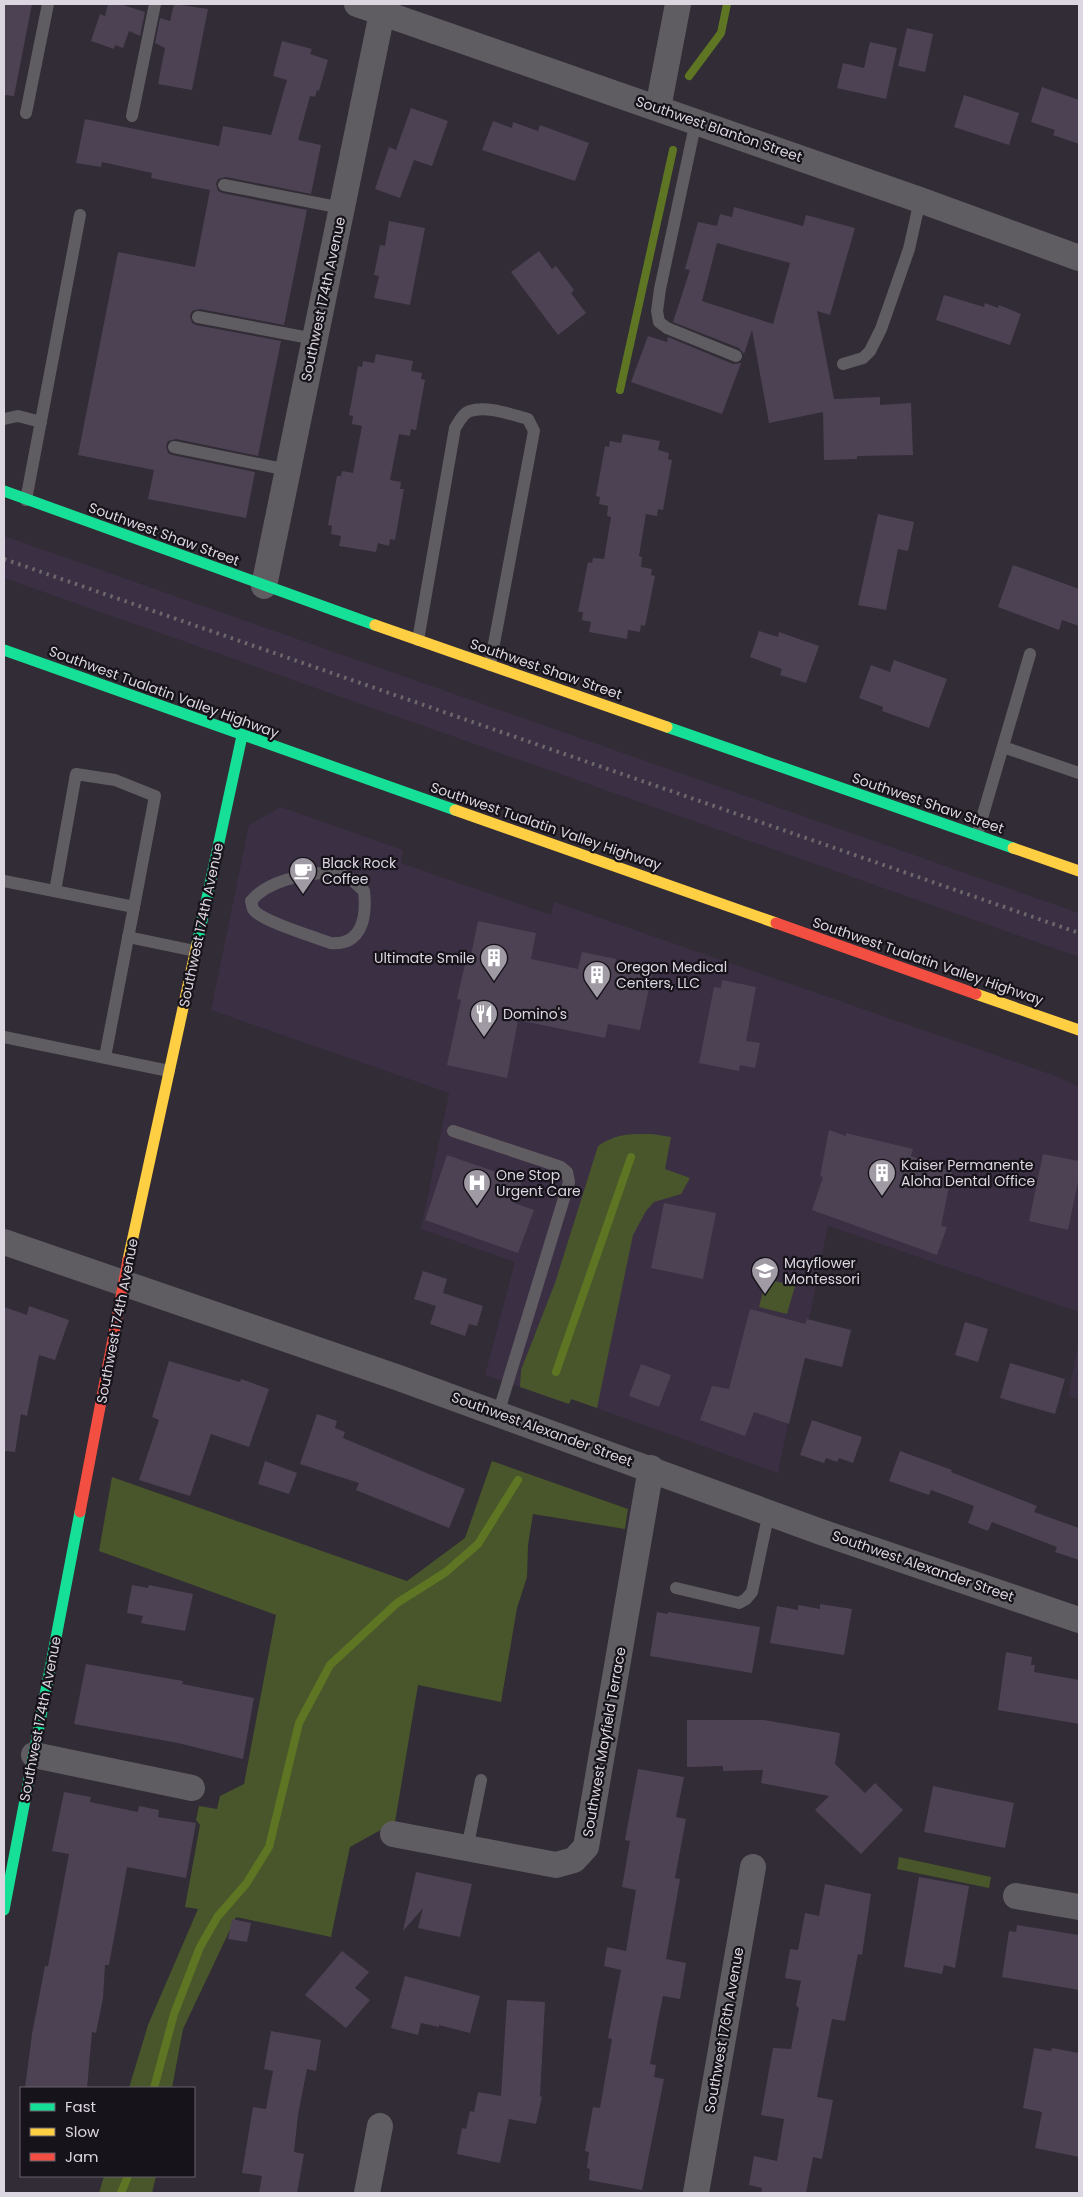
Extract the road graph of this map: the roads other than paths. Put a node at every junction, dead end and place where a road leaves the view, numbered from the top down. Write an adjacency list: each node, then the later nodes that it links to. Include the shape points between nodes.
1 (48, 4): 7 (lane)
2 (155, 4): 8 (lane)
3 (357, 4): 5 (street, Southwest Blanton Street)
4 (678, 4): 6 (street)
5 (382, 13): 6 (street, Southwest Blanton Street); 12 (street, Southwest 174th Avenue)
6 (658, 108): 9 (street, Southwest Blanton Street)
7 (26, 113)
8 (132, 116)
9 (696, 121): 11 (street, Southwest Blanton Street); 17 (lane, via 660,290 659,322 666,328)
10 (224, 185): 12 (lane)
11 (920, 200): 14 (street, Southwest Blanton Street); 18 (lane, via 908,249 881,329 863,358)
12 (342, 208): 16 (street, Southwest 174th Avenue)
13 (80, 215): 20 (lane)
14 (1079, 258)
15 (198, 317): 16 (lane)
16 (315, 339): 22 (street, Southwest 174th Avenue)
17 (736, 356)
18 (843, 364)
19 (4, 419): 20 (lane, via 18,416)
20 (41, 422): 24 (lane)
21 (174, 447): 22 (lane)
22 (288, 470): 25 (street, Southwest 174th Avenue)
23 (4, 491): 24 (street, Southwest Shaw Street)
24 (26, 500): 25 (street, Southwest Shaw Street)
25 (264, 586): 26 (street, Southwest Shaw Street)
26 (418, 640): 29 (street, Southwest Shaw Street); 29 (lane, via 455,428 470,411 485,410 528,419 534,431)
27 (4, 650): 30 (street, Southwest Tualatin Valley Highway)
28 (1030, 654): 31 (lane)
29 (490, 665): 33 (street, Southwest Shaw Street)
30 (242, 736): 40 (street, Southwest 174th Avenue); 41 (street, Southwest Tualatin Valley Highway)
31 (1003, 747): 32 (lane); 33 (lane)
32 (1079, 774)
33 (977, 835): 34 (street, Southwest Shaw Street)
34 (1079, 871)
35 (4, 881): 36 (lane)
36 (55, 891): 37 (lane); 37 (lane, via 76,774 116,780 155,796)
37 (134, 907): 39 (lane)
38 (258, 914): 38 (lane, via 339,944 353,938 360,929 364,920 364,891 351,879 334,871 300,876 257,894 251,901)
39 (128, 937): 40 (lane); 43 (lane)
40 (195, 951): 44 (street, Southwest 174th Avenue)
41 (1079, 1030)
42 (4, 1037): 43 (lane)
43 (105, 1057): 44 (lane)
44 (169, 1071): 47 (street, Southwest 174th Avenue)
45 (453, 1131): 48 (lane, via 561,1167 567,1172 569,1182)
46 (4, 1242): 47 (street, Southwest Alexander Street)
47 (123, 1284): 48 (street, Southwest Alexander Street); 53 (street, Southwest 174th Avenue)
48 (498, 1414): 49 (street, Southwest Alexander Street)
49 (652, 1468): 50 (street, Southwest Alexander Street); 57 (street, Southwest Mayfield Terrace, via 586,1847 574,1860 556,1865)
50 (769, 1512): 51 (lane, via 752,1592 746,1599 739,1603); 52 (street, Southwest Alexander Street)
51 (676, 1588)
52 (1079, 1620)
53 (34, 1755): 55 (street); 61 (street, Southwest 174th Avenue)
54 (481, 1780): 57 (lane)
55 (192, 1788)
56 (394, 1834): 57 (street, Southwest Mayfield Terrace)
57 (467, 1848)
58 (753, 1867): 64 (street, Southwest 176th Avenue)
59 (1016, 1896): 60 (street)
60 (1079, 1907)
61 (4, 1910)
62 (380, 2126): 63 (street)
63 (367, 2193)
64 (696, 2193)

